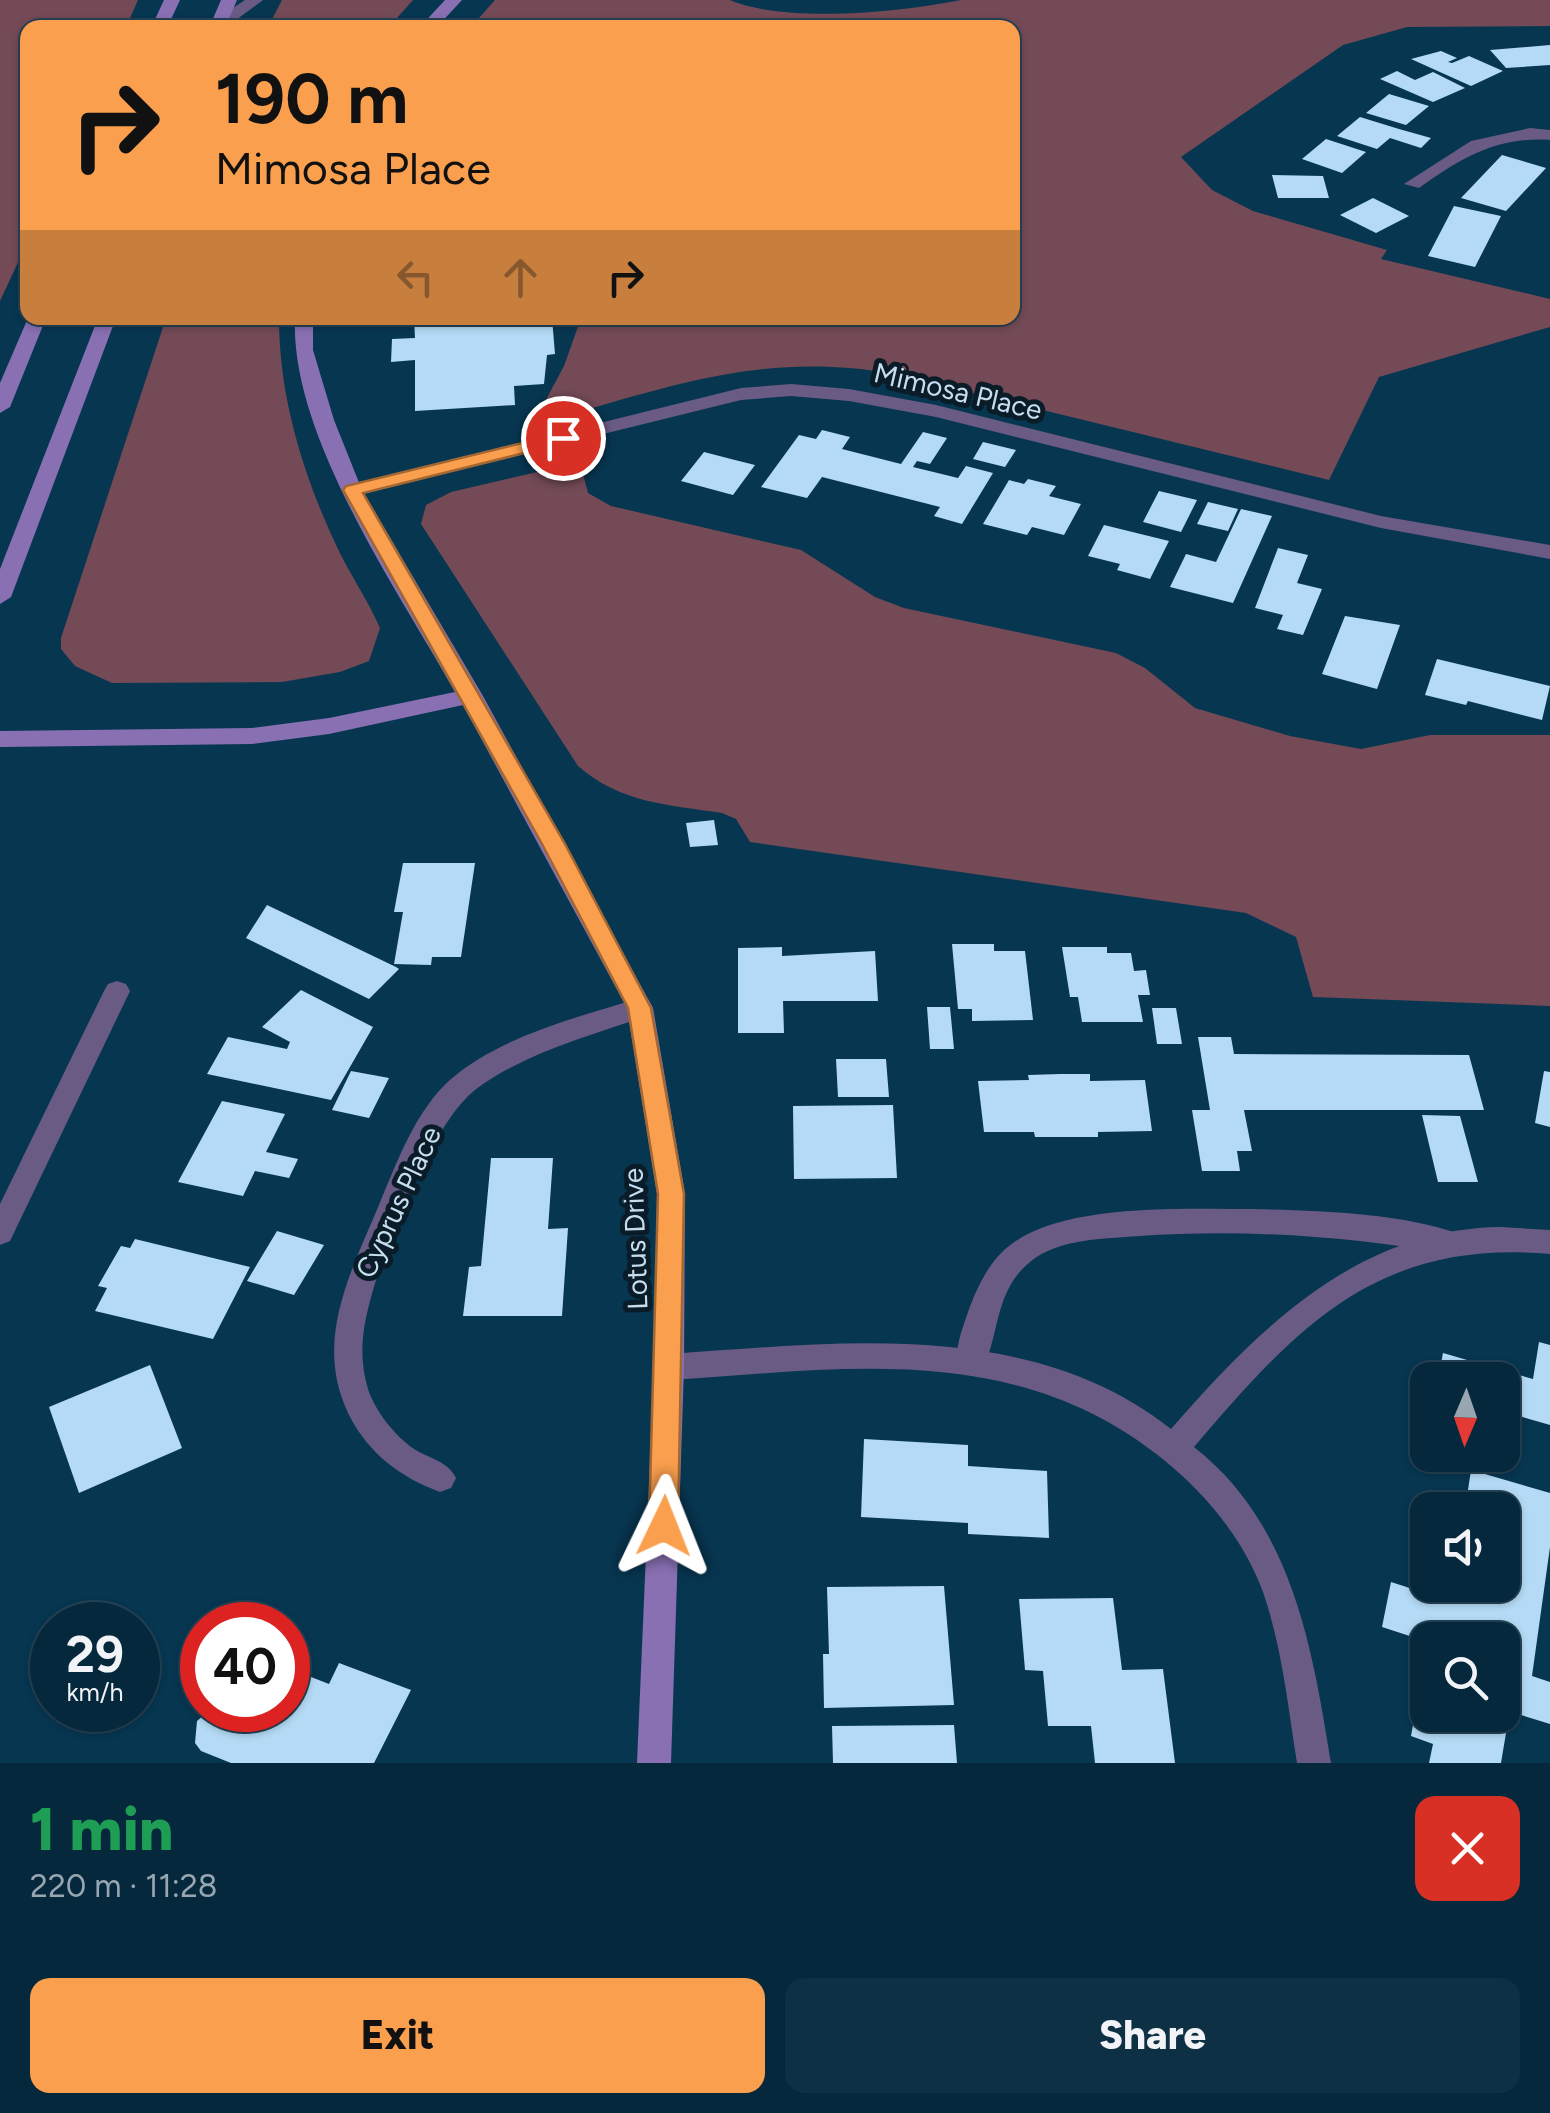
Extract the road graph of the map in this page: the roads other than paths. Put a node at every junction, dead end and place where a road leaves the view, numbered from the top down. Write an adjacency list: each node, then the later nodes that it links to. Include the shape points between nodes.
1 (255, 0): 3 (street)
2 (454, 0): 4 (street)
3 (227, 20)
4 (435, 20)
5 (1550, 135): 6 (street, via 1486,138)
6 (1413, 184)
7 (35, 325): 10 (street)
8 (104, 325): 15 (street)
9 (304, 325): 13 (street, Lotus Drive, via 303,350)
10 (21, 357): 11 (street); 12 (street)
11 (0, 374)
12 (0, 406)
13 (352, 490): 14 (street, Mimosa Place, via 742,394 792,390 936,411 1381,522); 16 (street, Lotus Drive)
14 (1550, 552)
15 (0, 597)
16 (471, 696): 17 (street, via 252,736); 19 (street, Lotus Drive)
17 (0, 739)
18 (117, 991): 20 (street)
19 (640, 1008): 24 (street, Lotus Drive, via 671,1194); 26 (street, Cyprus Place, via 503,1059 461,1085 400,1186 354,1300 344,1344 366,1420 396,1454)
20 (0, 1233)
21 (1450, 1242): 22 (street); 23 (street, via 1288,1218 1182,1220 1060,1235 1020,1253 1000,1280 980,1313); 25 (street, via 1334,1288 1270,1342)
22 (1550, 1242)
23 (970, 1362): 24 (street, via 924,1356); 25 (street, via 1036,1372 1109,1402)
24 (670, 1368): 27 (street, Lotus Drive)
25 (1175, 1447): 28 (street, via 1212,1482 1248,1532 1278,1591)
26 (440, 1478)
27 (654, 1763)
28 (1314, 1763)

